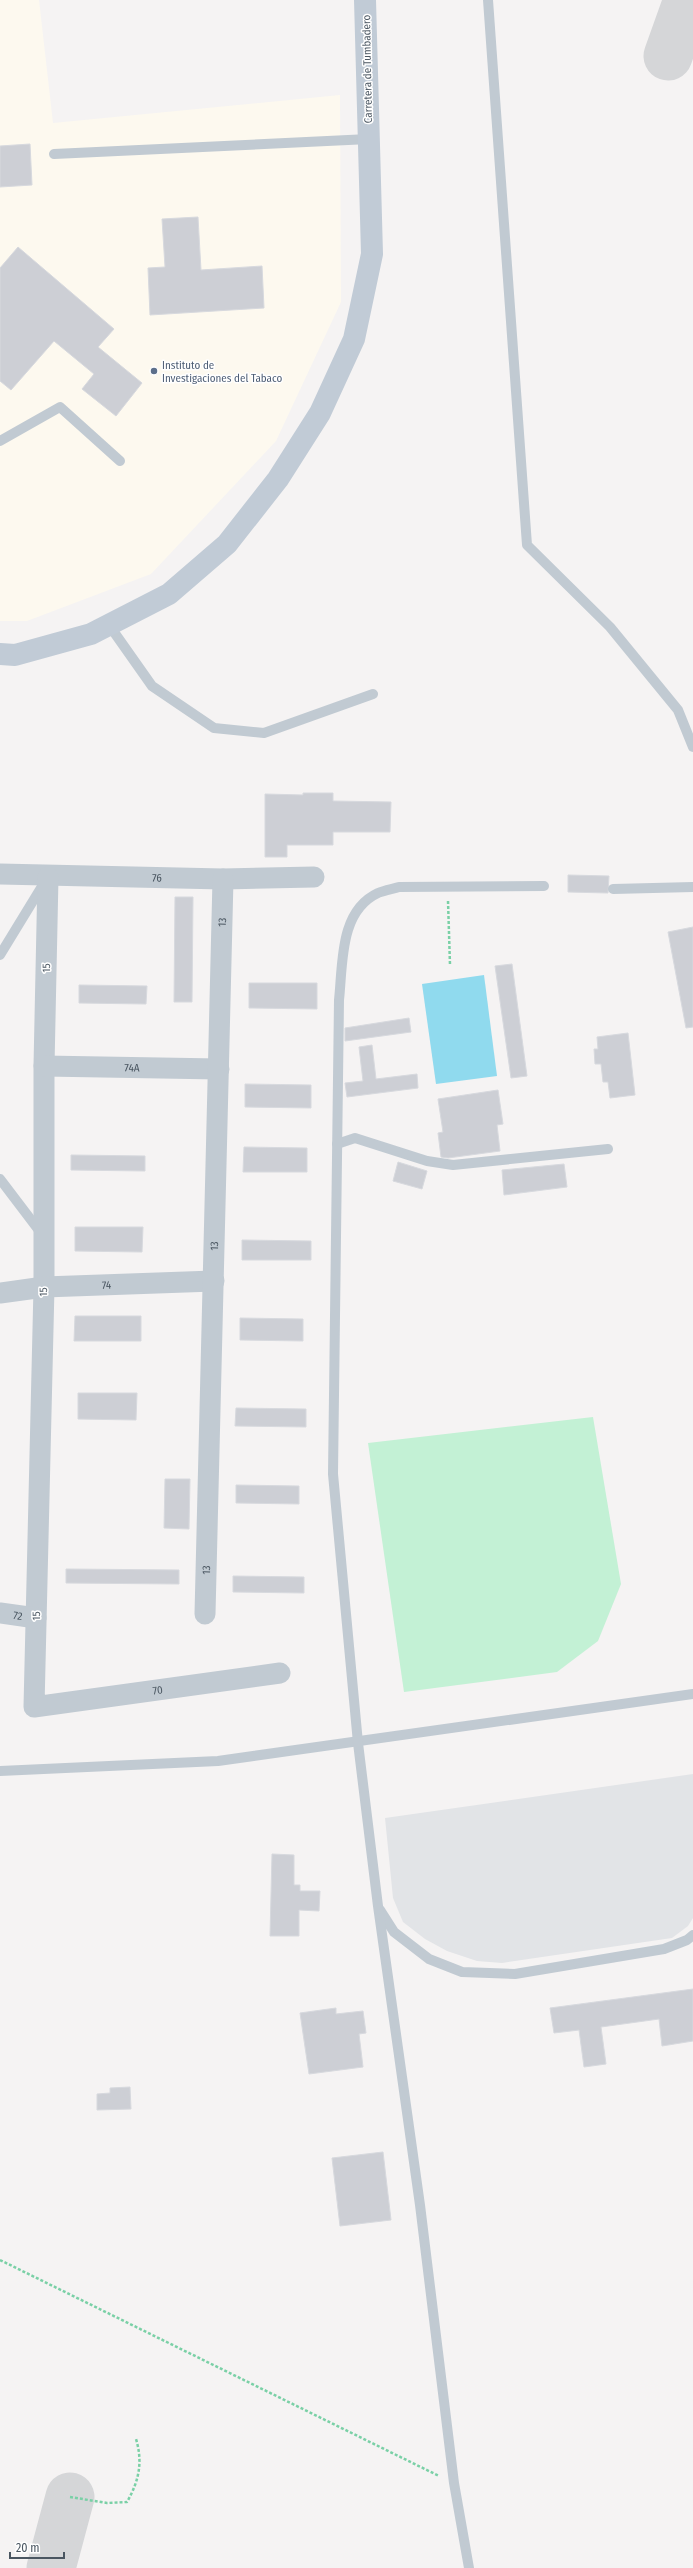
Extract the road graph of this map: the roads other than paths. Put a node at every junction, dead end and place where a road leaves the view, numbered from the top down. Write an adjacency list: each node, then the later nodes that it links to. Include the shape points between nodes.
1 (365, 0): 3 (street, Carretera de Tumbadero)
2 (488, 0): 10 (lane, via 526,545 610,627 678,710)
3 (369, 139): 4 (lane); 7 (street, Carretera de Tumbadero, via 372,254 354,339 320,413 278,479 227,544 169,594)
4 (54, 154)
5 (0, 442): 6 (lane, via 60,407)
6 (120, 461)
7 (109, 625): 8 (street, Carretera de Tumbadero, via 91,634 15,655); 9 (lane, via 152,686 214,728 264,733)
8 (0, 654)
9 (373, 694)
10 (693, 747)
11 (0, 874): 12 (street, 76)
12 (48, 877): 14 (street, 76); 18 (lane); 19 (street, 15)
13 (314, 877): 14 (street, 76)
14 (223, 879): 20 (street, 13)
15 (544, 886): 21 (lane, via 399,887 379,893 365,902 347,928 338,1000)
16 (693, 887): 17 (lane)
17 (613, 889)
18 (0, 955)
19 (44, 1066): 20 (street, 74A); 24 (street, 15)
20 (219, 1069): 25 (street, 13)
21 (337, 1144): 22 (lane, via 355,1138 427,1161 453,1165); 34 (lane, via 333,1474)
22 (608, 1149)
23 (0, 1179): 24 (lane)
24 (44, 1236): 26 (street, 15)
25 (214, 1281): 26 (street, 74); 29 (street, 13)
26 (44, 1287): 27 (street, 74); 30 (street, 15)
27 (0, 1293)
28 (0, 1613): 30 (street, 72)
29 (205, 1614)
30 (36, 1618): 33 (street, 15)
31 (280, 1674): 33 (street, 70)
32 (693, 1694): 34 (lane)
33 (34, 1707)
34 (358, 1743): 35 (lane, via 218,1762); 36 (lane)
35 (0, 1771)
36 (378, 1906): 37 (lane, via 394,1932 429,1959 462,1972 515,1974 664,1949); 38 (lane, via 420,2205 454,2483)
37 (693, 1935)
38 (468, 2568)

